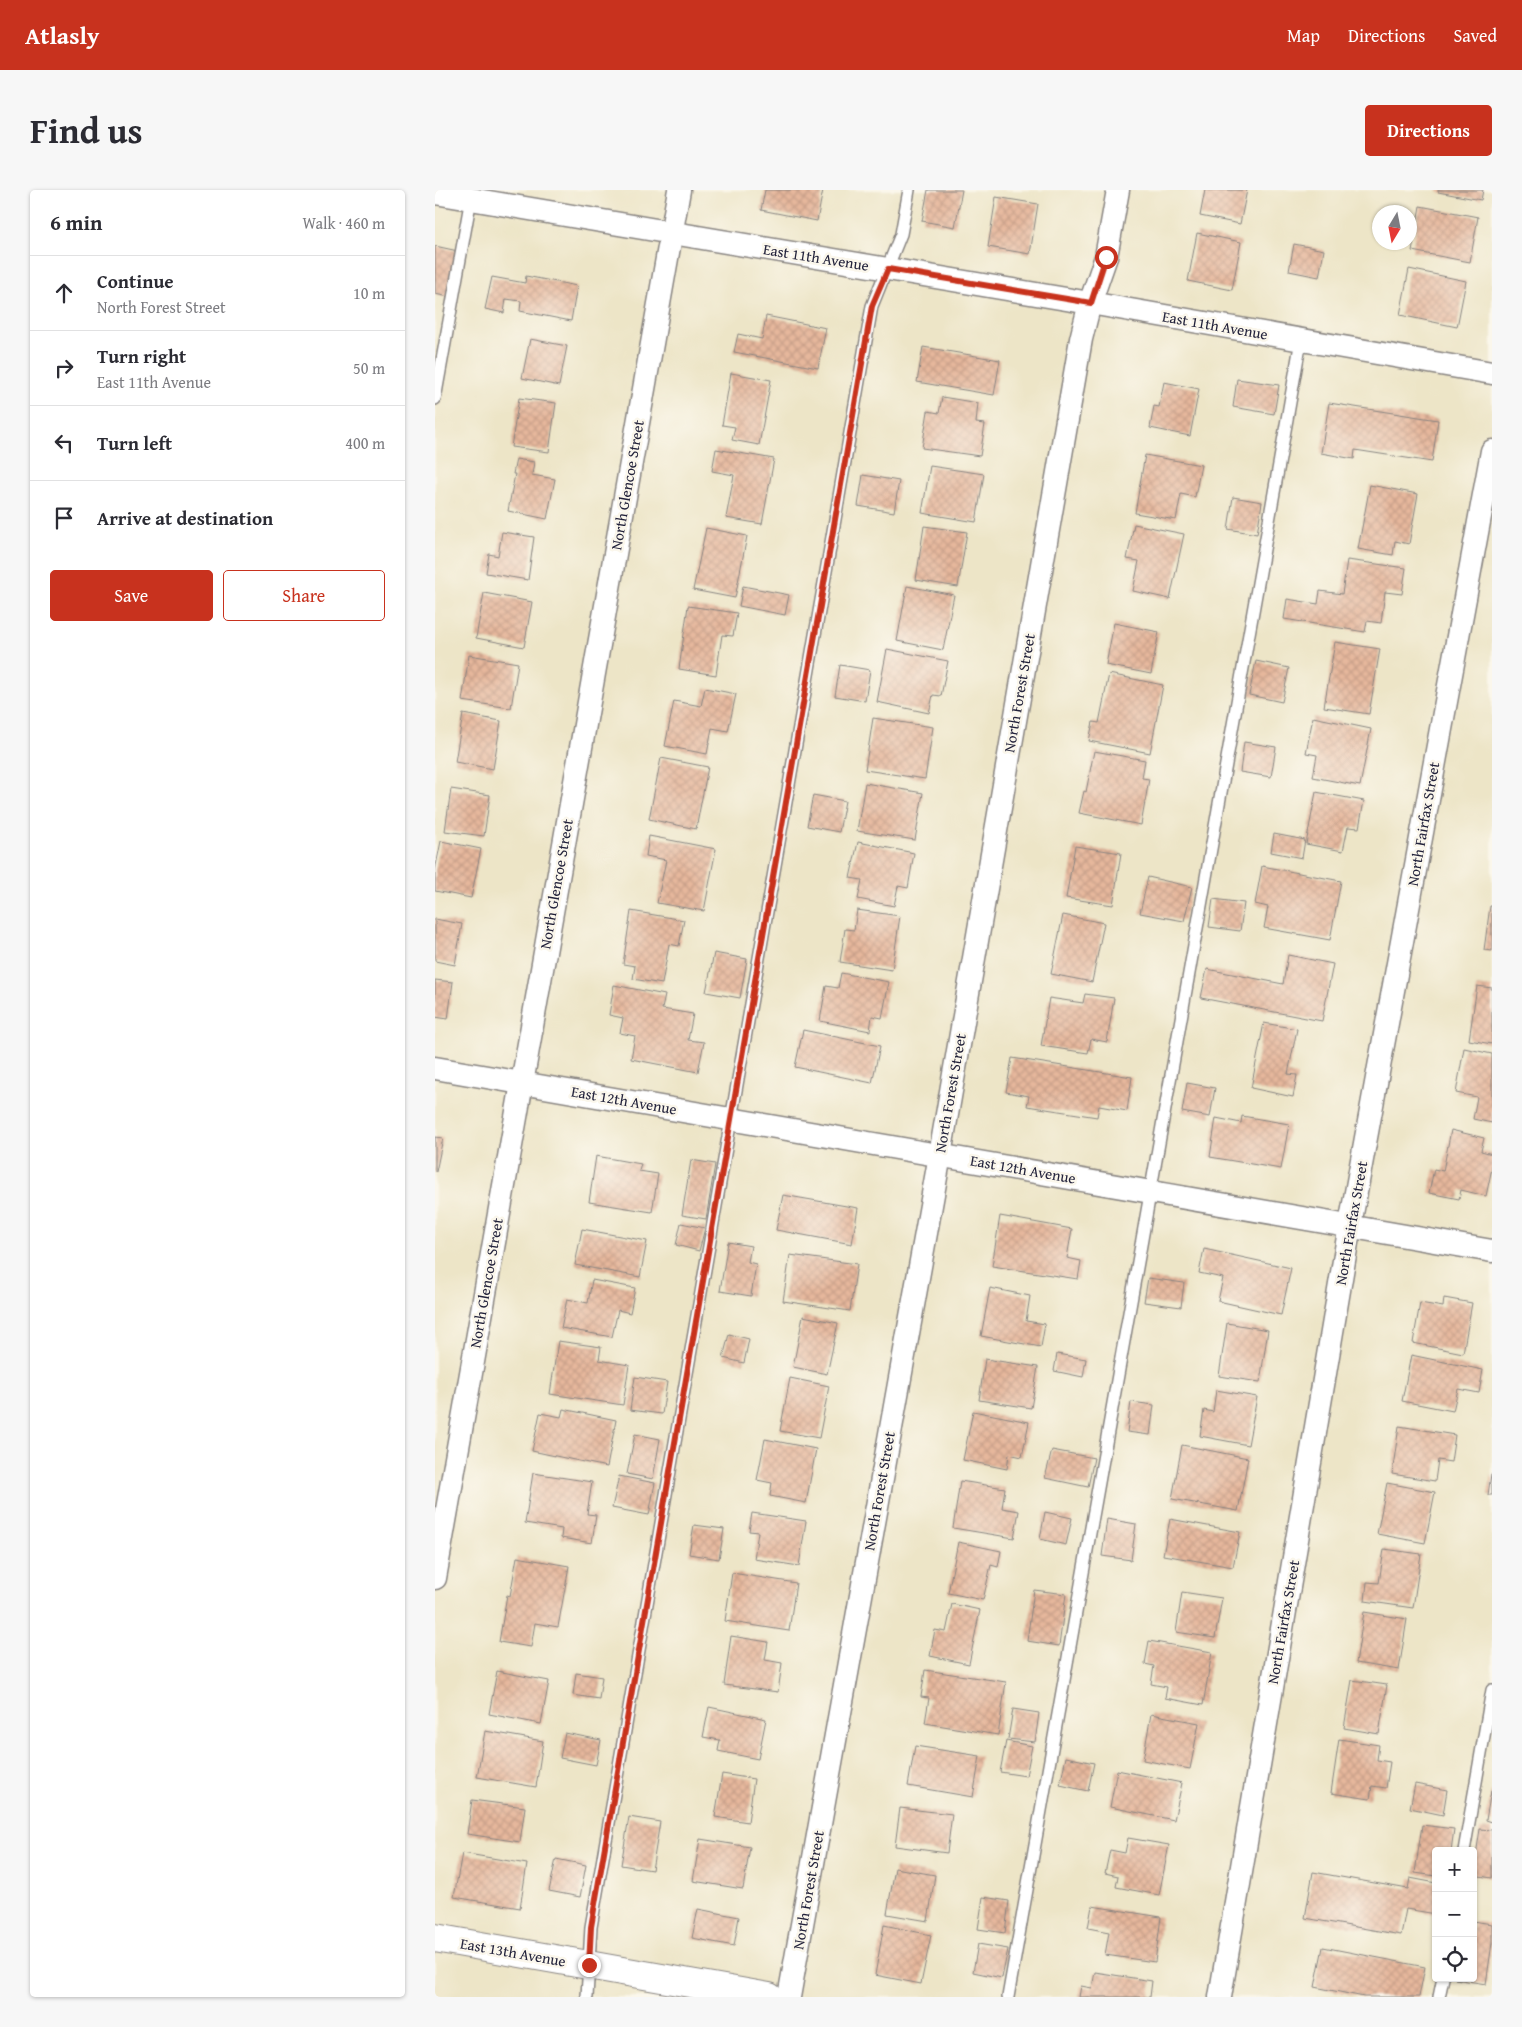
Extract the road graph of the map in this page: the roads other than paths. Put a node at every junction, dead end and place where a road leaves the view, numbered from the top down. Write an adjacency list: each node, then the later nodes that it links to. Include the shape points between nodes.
1 (679, 190): 6 (street, North Glencoe Street)
2 (909, 190): 7 (lane, via 901,234)
3 (1118, 190): 8 (street, North Forest Street, via 1106,257)
4 (435, 192): 5 (street, East 11th Avenue)
5 (471, 198): 6 (street, East 11th Avenue); 11 (lane)
6 (671, 233): 7 (street, East 11th Avenue); 14 (street, North Glencoe Street)
7 (888, 269): 8 (street, East 11th Avenue); 15 (lane, via 872,306)
8 (1091, 303): 9 (street, East 11th Avenue); 16 (street, North Forest Street, via 1081,339)
9 (1301, 340): 10 (street, East 11th Avenue); 17 (lane)
10 (1492, 373)
11 (435, 399)
12 (1492, 451): 18 (street, North Fairfax Street)
13 (435, 1068): 14 (street, East 12th Avenue)
14 (521, 1082): 15 (street, East 12th Avenue); 20 (street, North Glencoe Street)
15 (732, 1119): 16 (street, East 12th Avenue); 24 (lane, via 593,1917)
16 (939, 1155): 17 (street, East 12th Avenue); 28 (street, North Forest Street)
17 (1149, 1191): 18 (street, East 12th Avenue); 29 (lane)
18 (1350, 1225): 19 (street, East 12th Avenue); 30 (street, North Fairfax Street)
19 (1492, 1251)
20 (435, 1578)
21 (1492, 1690): 22 (lane)
22 (1466, 1847)
23 (435, 1938): 24 (main road, East 13th Avenue)
24 (589, 1965): 26 (lane); 27 (main road, East 13th Avenue)
25 (1442, 1982): 31 (lane)
26 (587, 1997)
27 (769, 1997)
28 (789, 1997)
29 (1008, 1997)
30 (1220, 1997)
31 (1439, 1997)

